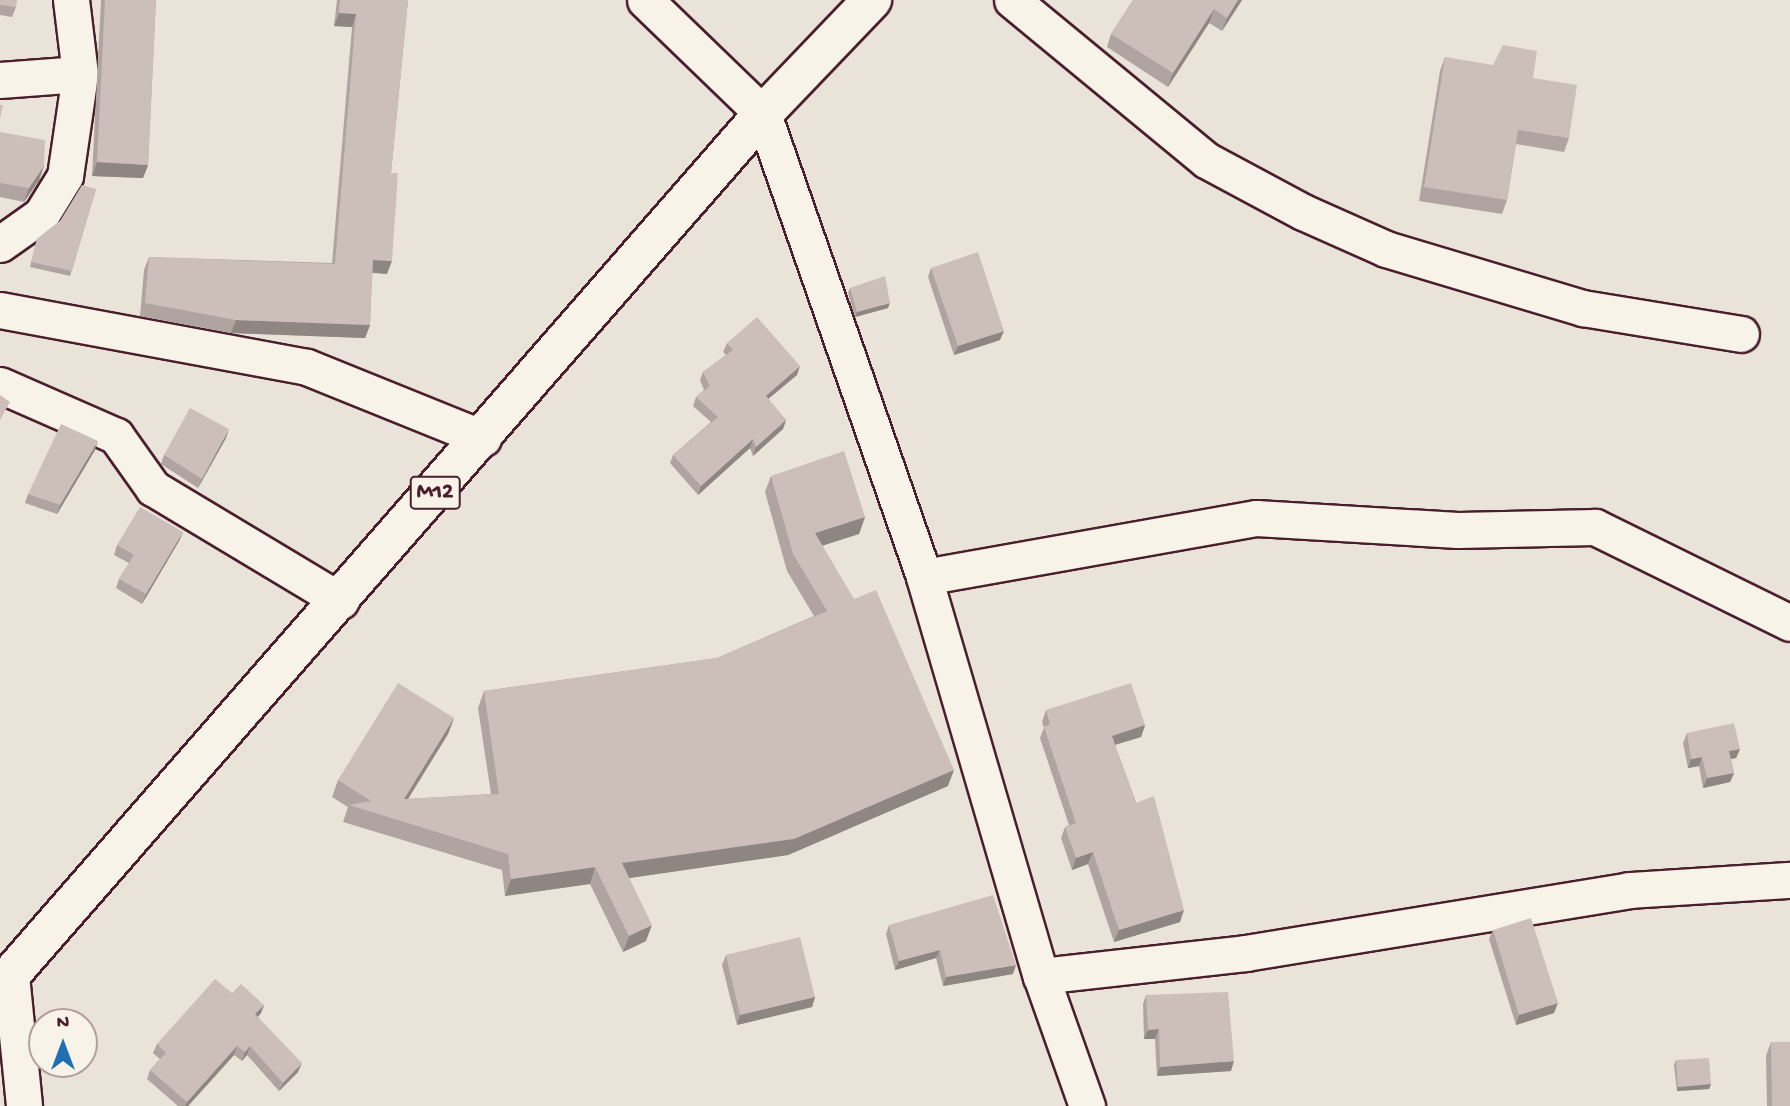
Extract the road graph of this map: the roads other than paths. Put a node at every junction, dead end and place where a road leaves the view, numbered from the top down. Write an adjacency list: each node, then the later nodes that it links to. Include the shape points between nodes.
1 (71, 0): 5 (street)
2 (645, 0): 7 (street)
3 (872, 0): 7 (highway, M12)
4 (1012, 0): 10 (street, via 1206,160 1385,250 1583,308)
5 (80, 74): 6 (street); 8 (street, via 65,176 41,215)
6 (0, 79)
7 (763, 114): 12 (highway, M12); 13 (street)
8 (0, 244)
9 (0, 310): 12 (street, via 307,367)
10 (1741, 334)
11 (0, 385): 14 (street, via 116,436 153,488)
12 (483, 438): 14 (highway, M12)
13 (924, 577): 15 (street, via 1256,518 1458,530 1595,527); 17 (street)
14 (341, 601): 18 (highway, M12)
15 (1790, 624)
16 (1790, 880): 17 (street, via 1629,891 1246,953)
17 (1041, 976): 20 (street)
18 (5, 981): 19 (street)
19 (24, 1106)
20 (1087, 1106)

